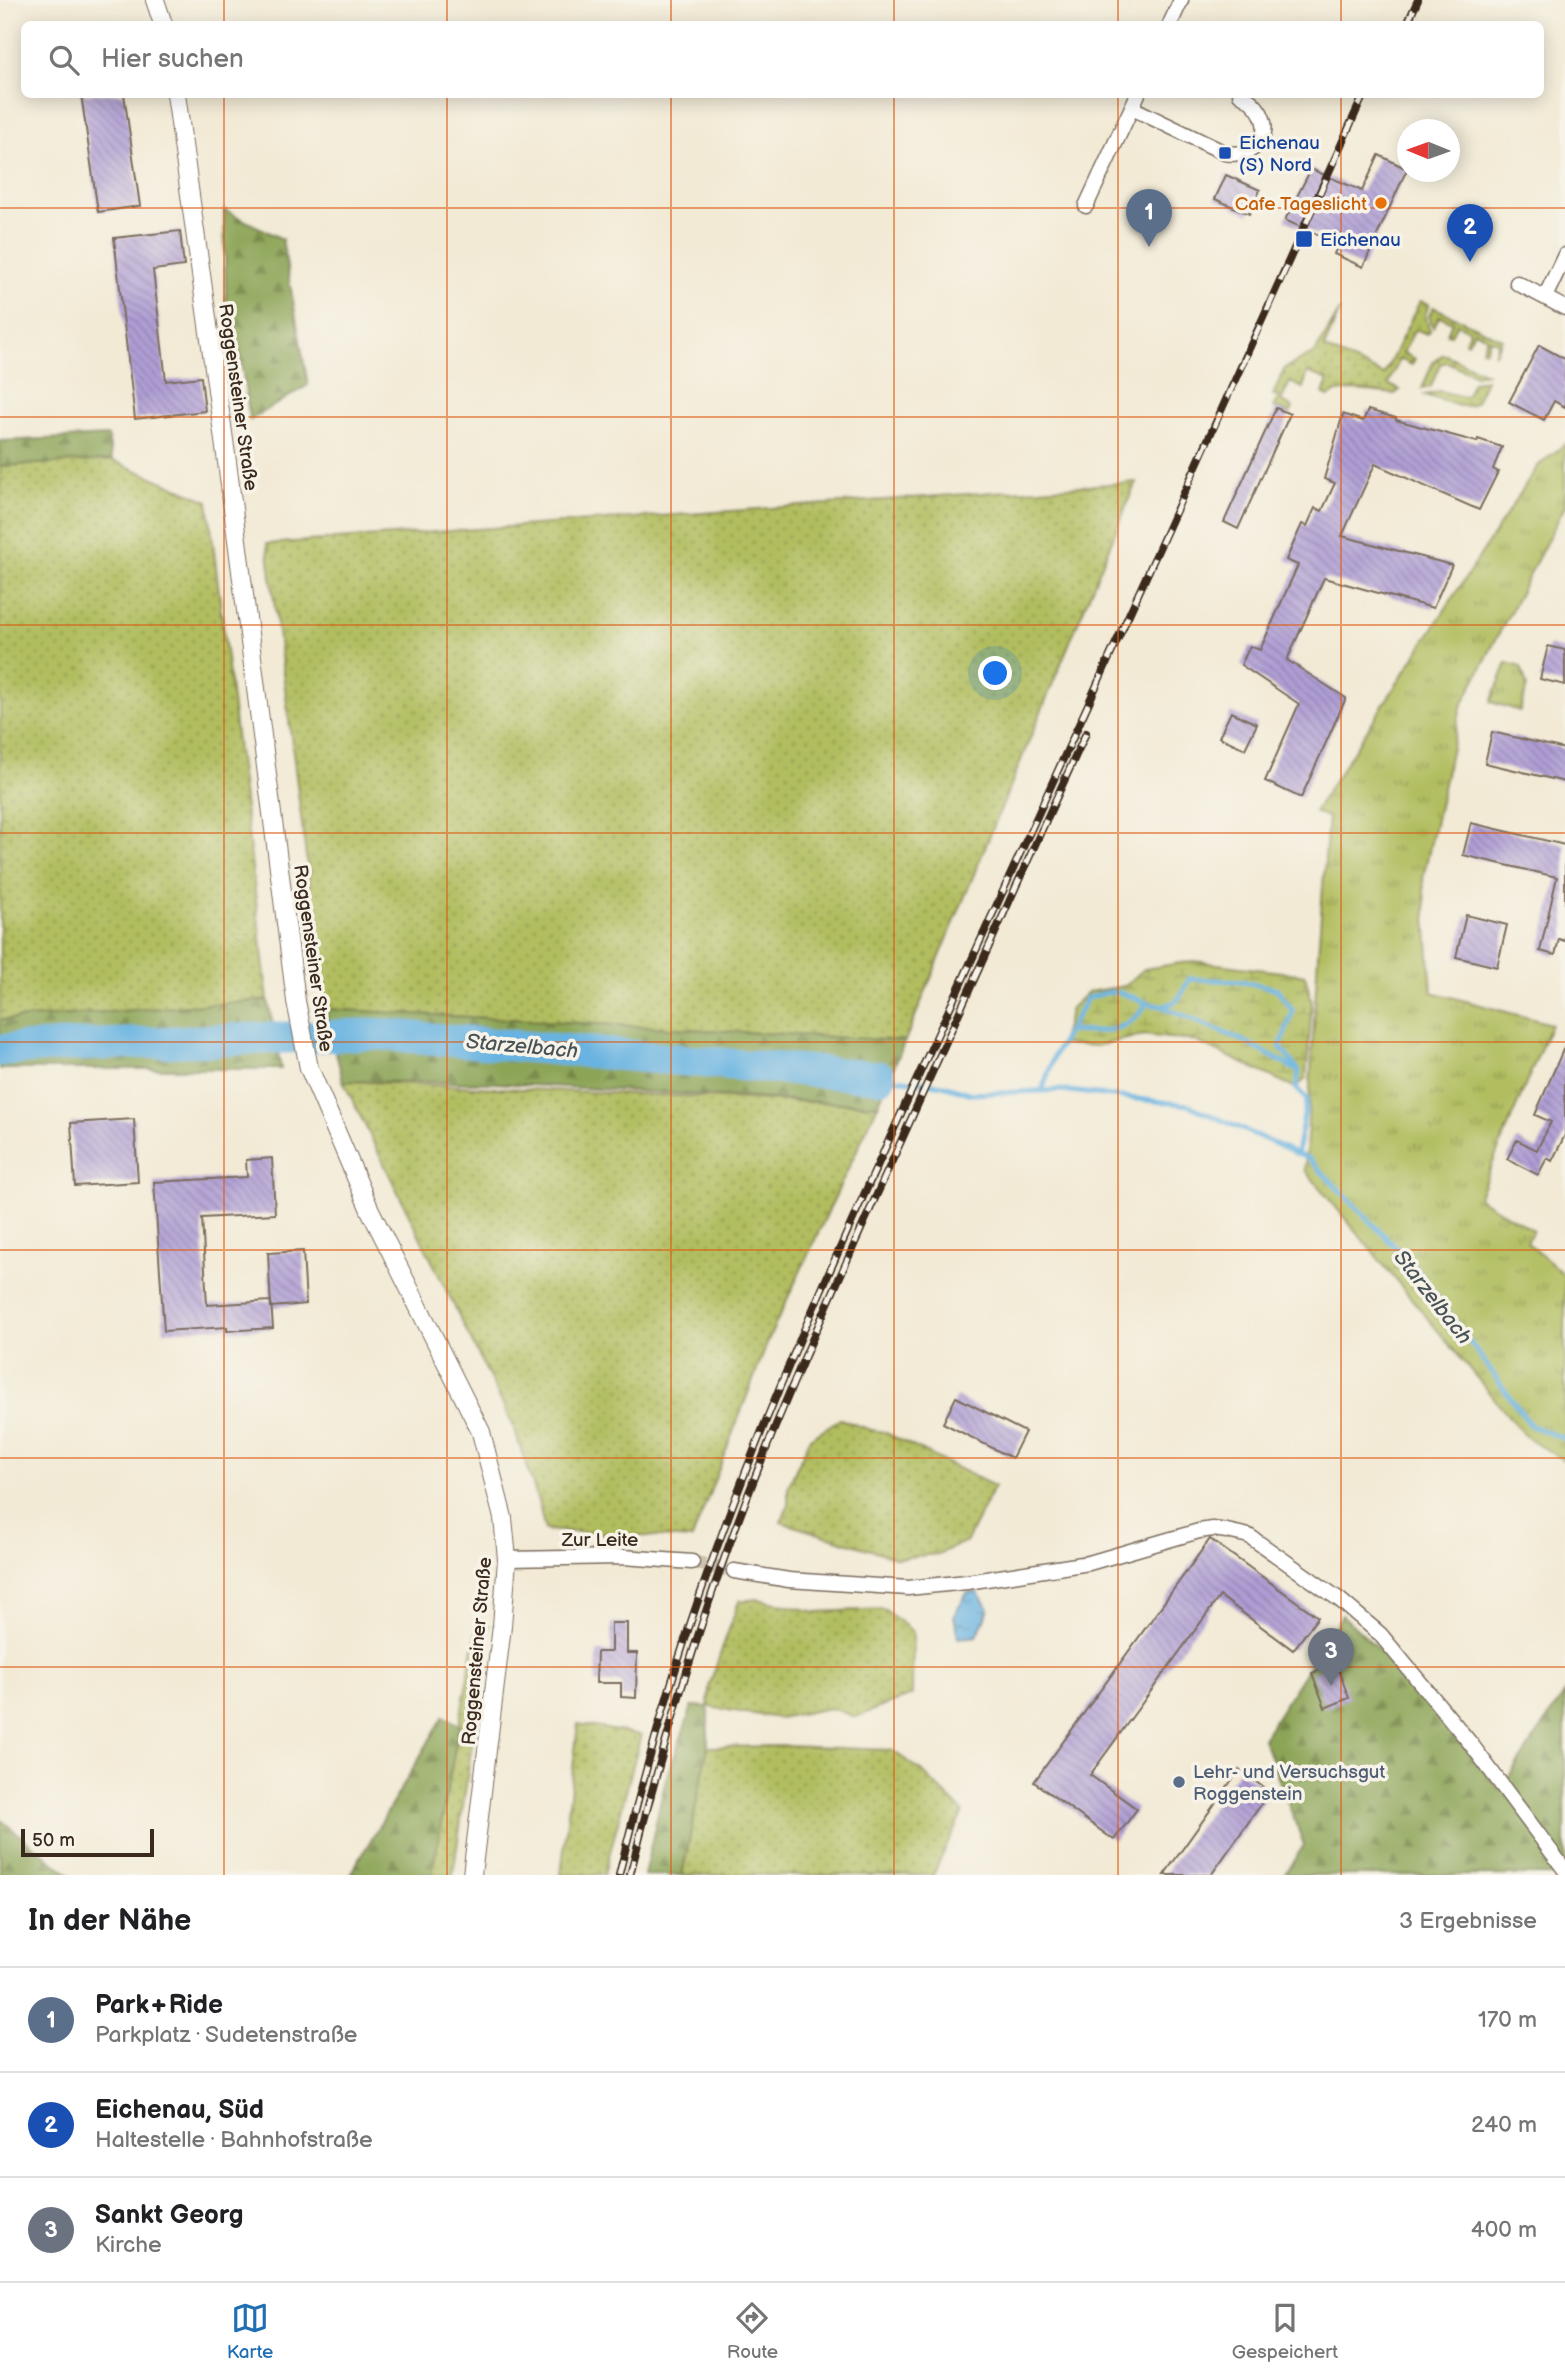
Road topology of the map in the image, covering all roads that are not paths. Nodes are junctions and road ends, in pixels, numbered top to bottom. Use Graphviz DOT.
graph roads {
  1 [pos="155,0"];
  2 [pos="1181,0"];
  3 [pos="162,21"];
  4 [pos="1171,21"];
  5 [pos="177,98"];
  6 [pos="1246,98"];
  7 [pos="1135,101"];
  8 [pos="1086,206"];
  9 [pos="1565,254"];
  10 [pos="1517,283"];
  11 [pos="1545,297"];
  12 [pos="1565,308"];
  13 [pos="506,1559"];
  14 [pos="692,1562"];
  15 [pos="734,1571"];
  16 [pos="1565,1870"];
  17 [pos="472,1875"];
  1 -- 3 [label="street"];
  2 -- 4 [label="street"];
  5 -- 13 [label="street, Roggensteiner Straße"];
  6 -- 7 [label="street"];
  7 -- 8 [label="street"];
  9 -- 11 [label="street"];
  10 -- 11 [label="street"];
  11 -- 12 [label="street"];
  13 -- 14 [label="street, Zur Leite"];
  13 -- 17 [label="street, Roggensteiner Straße"];
  15 -- 16 [label="street"];
}
